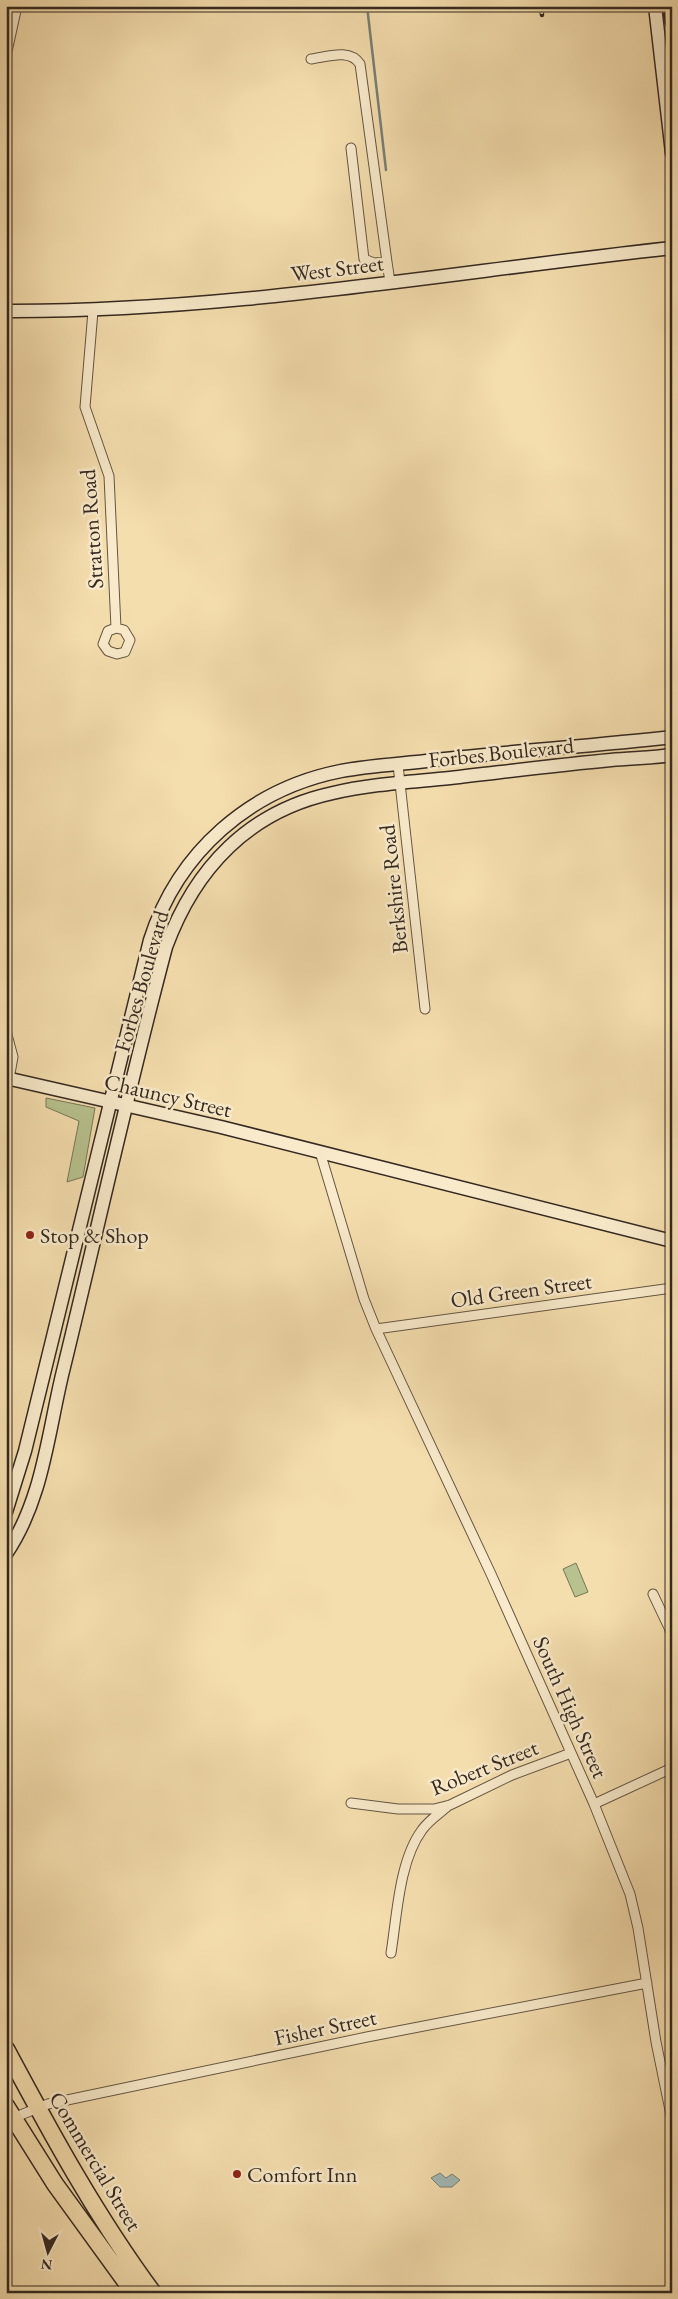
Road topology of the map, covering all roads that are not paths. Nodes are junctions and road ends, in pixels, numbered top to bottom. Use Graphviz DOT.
graph roads {
  1 [pos="16,6"];
  2 [pos="654,6"];
  3 [pos="670,6"];
  4 [pos="672,22"];
  5 [pos="6,56"];
  6 [pos="311,59"];
  7 [pos="351,148"];
  8 [pos="672,153"];
  9 [pos="672,248"];
  10 [pos="387,262"];
  11 [pos="390,282"];
  12 [pos="6,311"];
  13 [pos="93,311"];
  14 [pos="116,628"];
  15 [pos="672,737"];
  16 [pos="672,755"];
  17 [pos="398,765"];
  18 [pos="400,784"];
  19 [pos="425,1009"];
  20 [pos="6,1031"];
  21 [pos="8,1078"];
  22 [pos="110,1101"];
  23 [pos="127,1105"];
  24 [pos="320,1152"];
  25 [pos="672,1241"];
  26 [pos="672,1288"];
  27 [pos="376,1329"];
  28 [pos="6,1512"];
  29 [pos="6,1554"];
  30 [pos="653,1594"];
  31 [pos="672,1634"];
  32 [pos="571,1753"];
  33 [pos="672,1768"];
  34 [pos="351,1803"];
  35 [pos="594,1804"];
  36 [pos="450,1805"];
  37 [pos="391,1953"];
  38 [pos="647,1983"];
  39 [pos="6,2049"];
  40 [pos="37,2107"];
  41 [pos="9,2112"];
  42 [pos="672,2120"];
  43 [pos="114,2236"];
  44 [pos="134,2293"];
  45 [pos="153,2293"];
  46 [pos="163,2293"];
  1 -- 5 [label="street"];
  2 -- 8 [label="street"];
  3 -- 4 [label="street"];
  6 -- 10 [label="street"];
  7 -- 10 [label="street"];
  9 -- 11 [label="street, West Street"];
  10 -- 11 [label="street"];
  11 -- 13 [label="street, West Street"];
  12 -- 13 [label="street, West Street"];
  13 -- 14 [label="street, Stratton Road"];
  15 -- 17 [label="street, Forbes Boulevard"];
  16 -- 18 [label="street, Forbes Boulevard"];
  17 -- 18 [label="street, Berkshire Road"];
  17 -- 22 [label="street, Forbes Boulevard"];
  18 -- 19 [label="street, Berkshire Road"];
  18 -- 23 [label="street, Forbes Boulevard"];
  20 -- 21 [label="street"];
  21 -- 22 [label="street, Chauncy Street"];
  22 -- 23 [label="street, Chauncy Street"];
  22 -- 28 [label="street, Forbes Boulevard"];
  23 -- 24 [label="street, Chauncy Street"];
  23 -- 29 [label="street, Forbes Boulevard"];
  24 -- 25 [label="street, Chauncy Street"];
  24 -- 27 [label="street"];
  26 -- 27 [label="street, Old Green Street"];
  27 -- 32 [label="street, South High Street"];
  30 -- 31 [label="street"];
  32 -- 35 [label="street, South High Street"];
  32 -- 36 [label="street, Robert Street"];
  33 -- 35 [label="street"];
  34 -- 36 [label="street, Robert Street"];
  35 -- 38 [label="street, South High Street"];
  36 -- 37 [label="street"];
  38 -- 40 [label="street, Fisher Street"];
  38 -- 42 [label="street, South High Street"];
  39 -- 40 [label="highway, Commercial Street"];
  40 -- 41 [label="street, Fisher Street"];
  40 -- 43 [label="highway, Commercial Street"];
  41 -- 44 [label="highway, Commercial Street"];
  43 -- 45 [label="highway, Commercial Street"];
  43 -- 46 [label="highway"];
}
